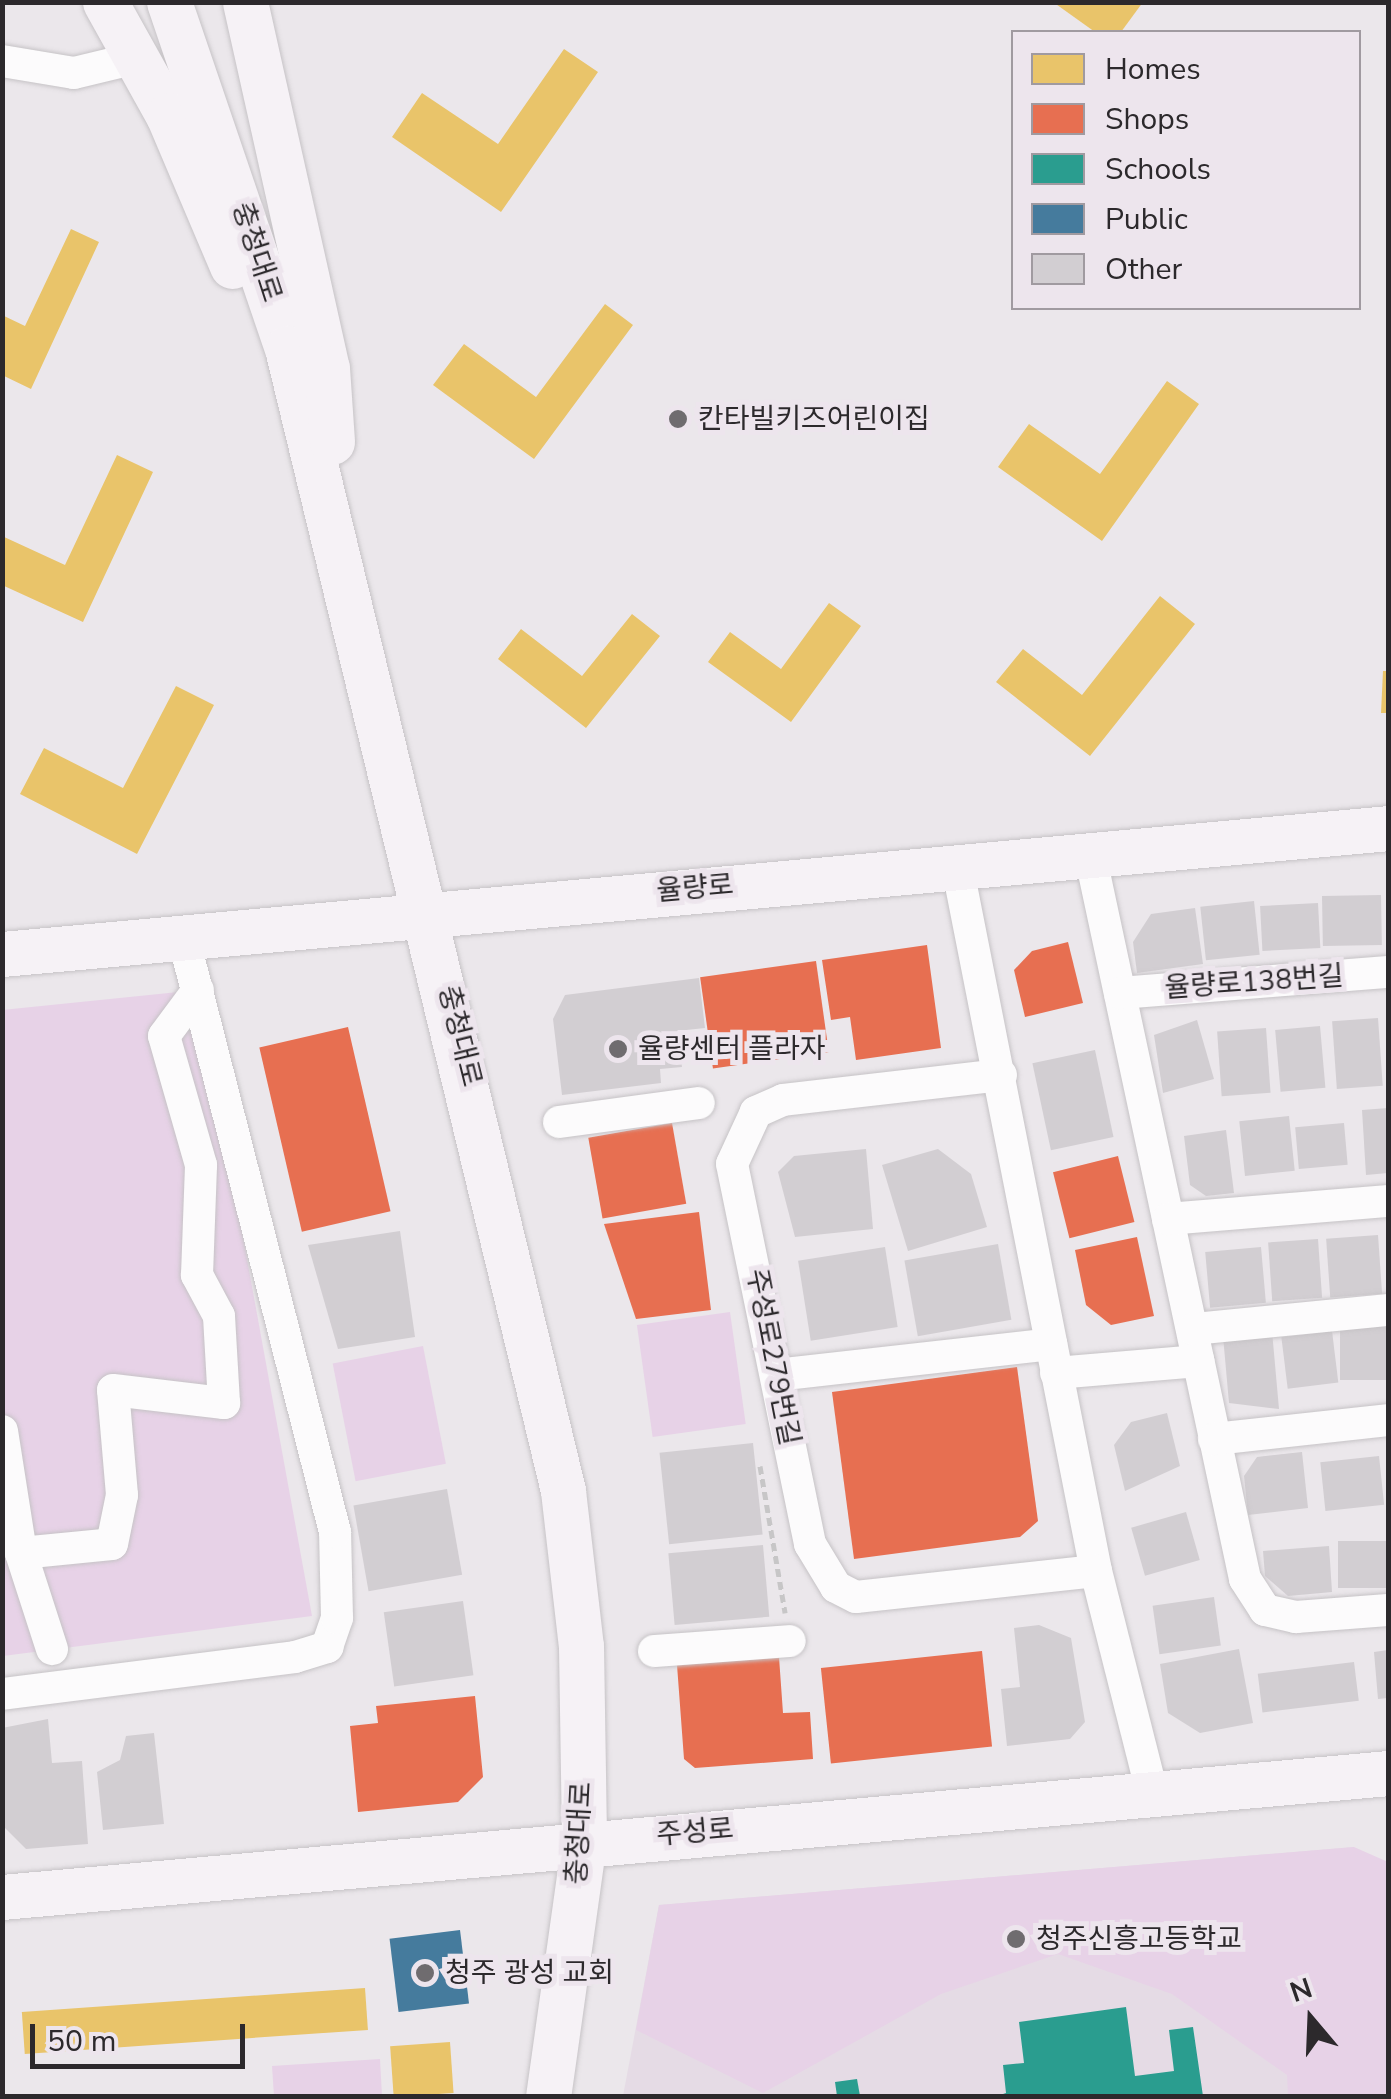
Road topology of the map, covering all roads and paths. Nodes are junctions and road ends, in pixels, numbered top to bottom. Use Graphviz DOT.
graph roads {
  1 [pos="105,2"];
  2 [pos="168,2"];
  3 [pos="245,2"];
  4 [pos="136,58"];
  5 [pos="2,62"];
  6 [pos="341,568"];
  7 [pos="1388,828"];
  8 [pos="1090,854"];
  9 [pos="957,865"];
  10 [pos="429,912"];
  11 [pos="183,936"];
  12 [pos="2,954"];
  13 [pos="1388,972"];
  14 [pos="198,990"];
  15 [pos="1120,993"];
  16 [pos="1001,1075"];
  17 [pos="699,1103"];
  18 [pos="559,1122"];
  19 [pos="1388,1201"];
  20 [pos="1168,1219"];
  21 [pos="1388,1310"];
  22 [pos="1196,1345"];
  23 [pos="1054,1359"];
  24 [pos="776,1376"];
  25 [pos="1388,1420"];
  26 [pos="2,1430"];
  27 [pos="1214,1439"];
  28 [pos="20,1553"];
  29 [pos="1096,1571"];
  30 [pos="1388,1610"];
  31 [pos="790,1641"];
  32 [pos="52,1649"];
  33 [pos="654,1652"];
  34 [pos="2,1694"];
  35 [pos="1388,1773"];
  36 [pos="1152,1794"];
  37 [pos="584,1841"];
  38 [pos="2,1897"];
  39 [pos="548,2096"];
  1 -- 4 [label="street"];
  2 -- 6 [label="street, 충청대로"];
  3 -- 6 [label="street"];
  4 -- 5 [label="street"];
  4 -- 6 [label="street"];
  6 -- 10 [label="street, 충청대로"];
  7 -- 8 [label="street, 율량로"];
  8 -- 9 [label="street, 율량로"];
  8 -- 15 [label="street"];
  9 -- 10 [label="street, 율량로"];
  9 -- 16 [label="street"];
  10 -- 11 [label="street, 율량로"];
  10 -- 37 [label="street, 충청대로"];
  11 -- 12 [label="street, 율량로"];
  11 -- 14 [label="street"];
  13 -- 15 [label="street, 율량로138번길"];
  14 -- 28 [label="street"];
  14 -- 34 [label="street"];
  15 -- 20 [label="street"];
  16 -- 23 [label="street"];
  16 -- 24 [label="street, 주성로279번길"];
  17 -- 18 [label="street"];
  19 -- 20 [label="street"];
  20 -- 22 [label="street"];
  21 -- 22 [label="street"];
  22 -- 23 [label="street"];
  22 -- 27 [label="street"];
  23 -- 24 [label="street"];
  23 -- 29 [label="street"];
  24 -- 29 [label="street, 주성로279번길"];
  25 -- 27 [label="street"];
  26 -- 28 [label="street"];
  27 -- 30 [label="street"];
  28 -- 32 [label="street"];
  29 -- 36 [label="street"];
  31 -- 33 [label="street"];
  35 -- 36 [label="street, 주성로"];
  36 -- 37 [label="street, 주성로"];
  37 -- 38 [label="street, 주성로"];
  37 -- 39 [label="street, 충청대로"];
}
